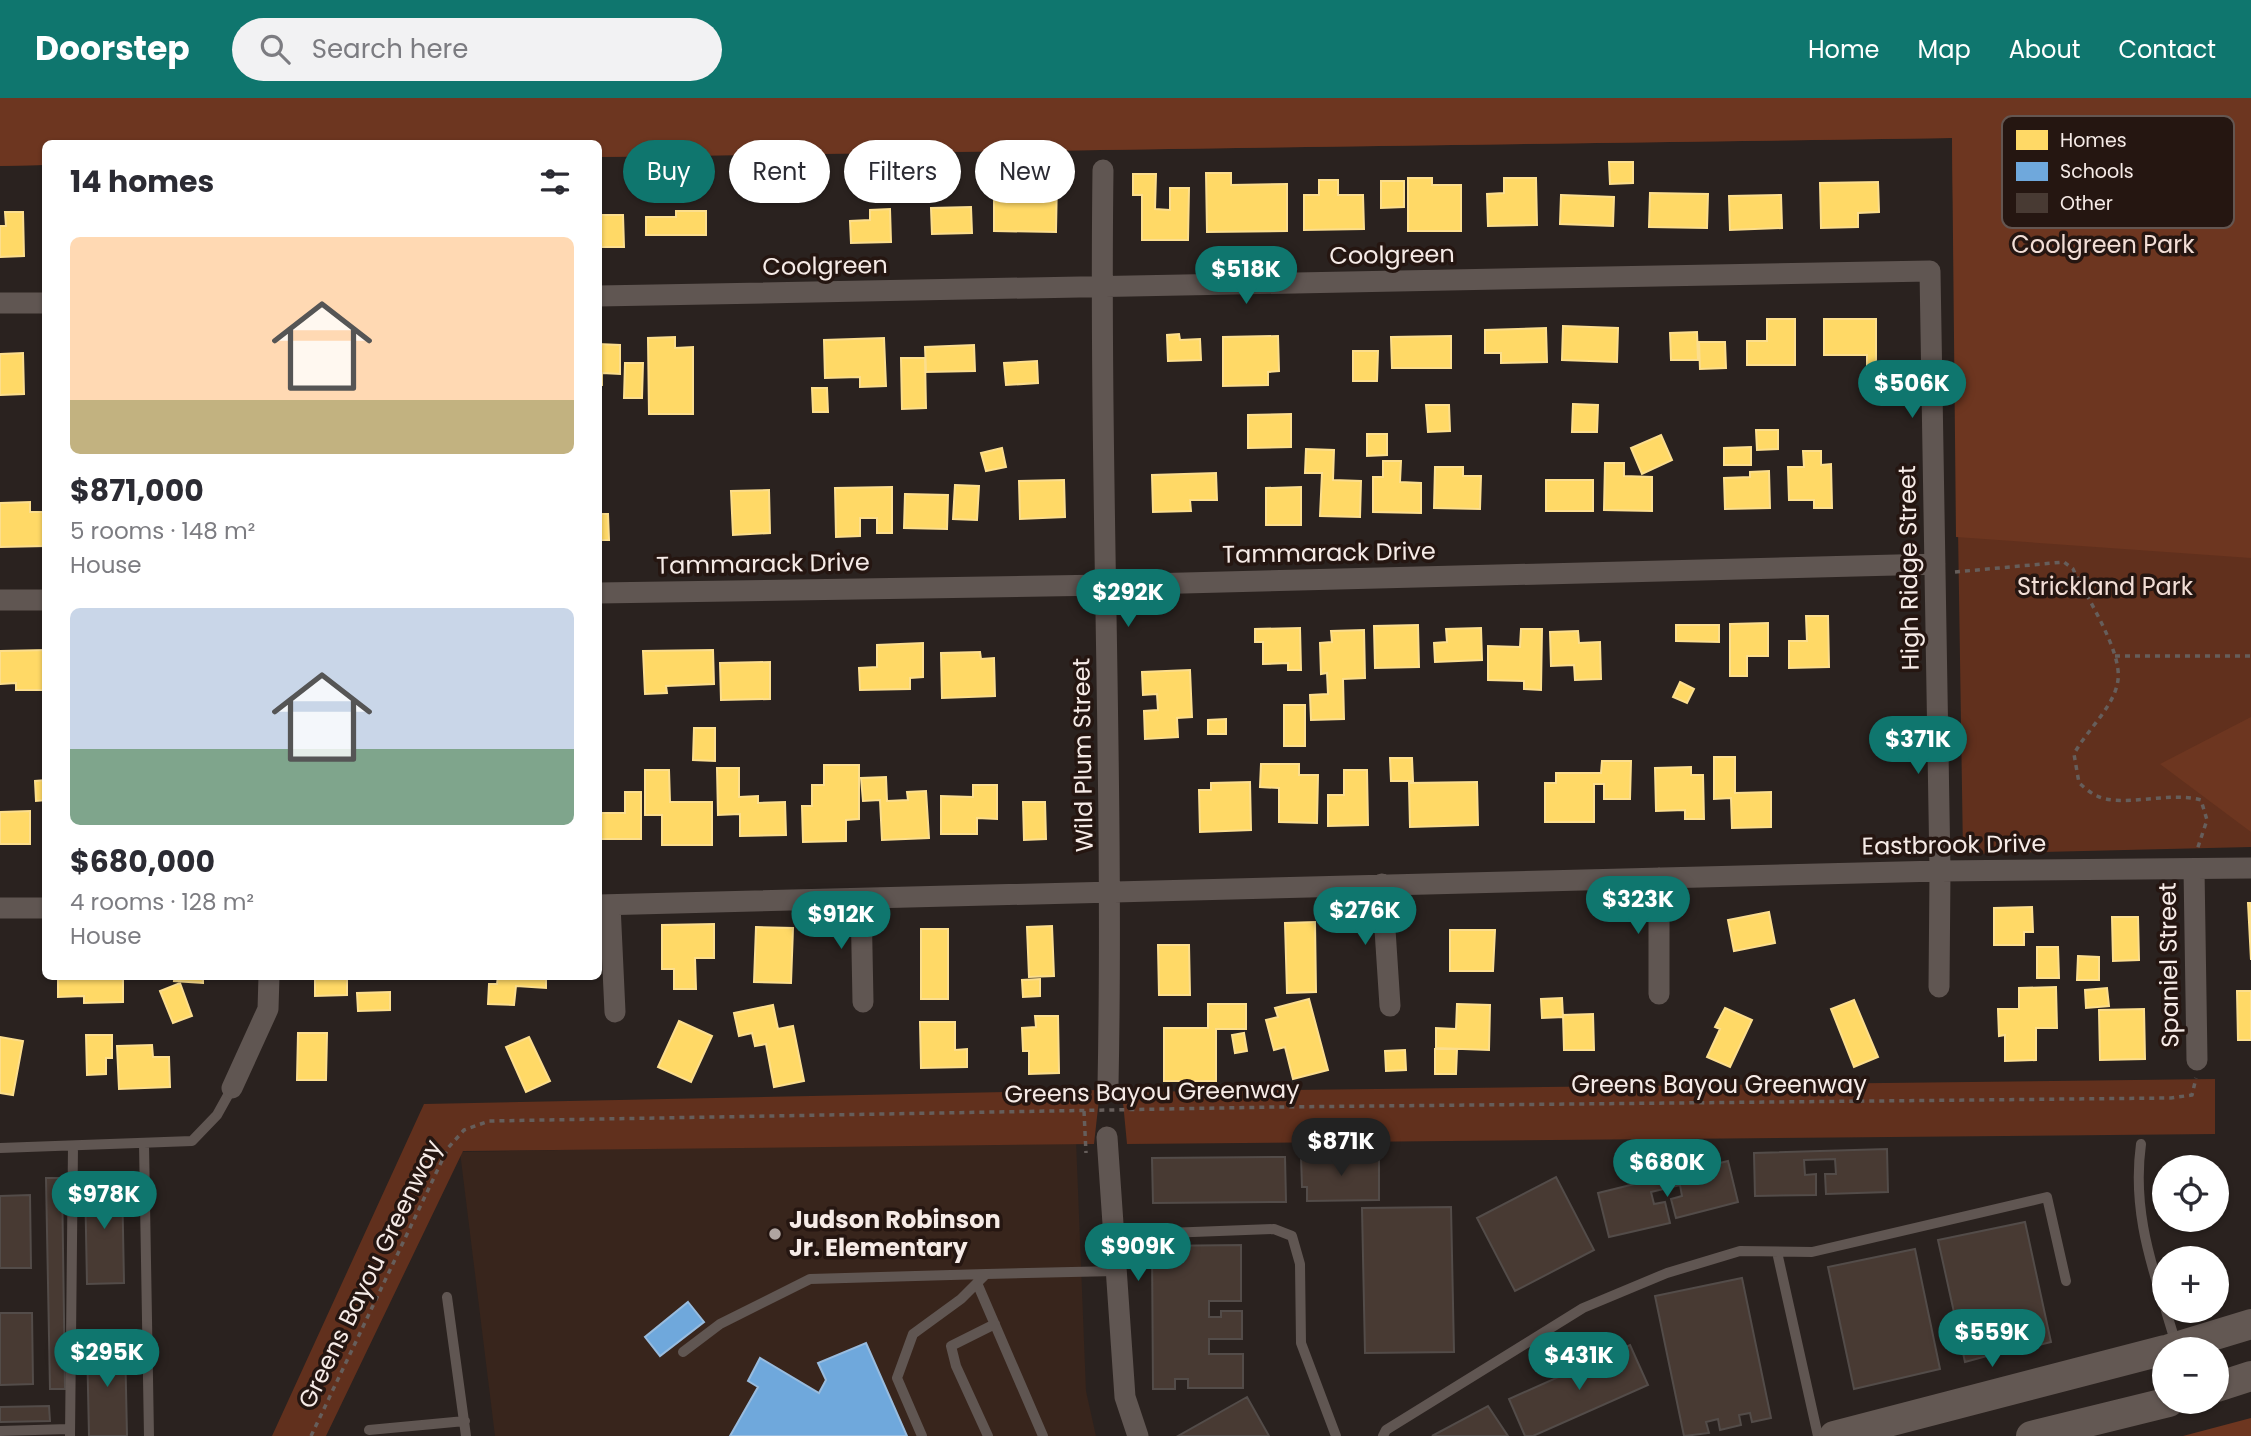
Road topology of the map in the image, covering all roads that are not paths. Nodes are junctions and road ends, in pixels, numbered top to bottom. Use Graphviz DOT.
graph roads {
  1 [pos="1103,170"];
  2 [pos="1892,272"];
  3 [pos="1101,287"];
  4 [pos="602,296"];
  5 [pos="0,303"];
  6 [pos="42,303"];
  7 [pos="1936,568"];
  8 [pos="1106,585"];
  9 [pos="602,593"];
  10 [pos="0,600"];
  11 [pos="42,600"];
  12 [pos="2251,868"];
  13 [pos="2193,869"];
  14 [pos="1940,871"];
  15 [pos="1659,878"];
  16 [pos="1382,884"];
  17 [pos="1112,890"];
  18 [pos="862,899"];
  19 [pos="604,905"];
  20 [pos="0,908"];
  21 [pos="42,908"];
  22 [pos="269,980"];
  23 [pos="1939,987"];
  24 [pos="1659,994"];
  25 [pos="863,1002"];
  26 [pos="1390,1006"];
  27 [pos="615,1012"];
  28 [pos="2197,1060"];
  29 [pos="1108,1086"];
  30 [pos="232,1088"];
  31 [pos="1107,1136"];
  32 [pos="145,1144"];
  33 [pos="2140,1144"];
  34 [pos="73,1146"];
  35 [pos="0,1147"];
  36 [pos="1114,1235"];
  37 [pos="1777,1252"];
  38 [pos="2152,1263"];
  39 [pos="1116,1271"];
  40 [pos="981,1279"];
  41 [pos="2066,1281"];
  42 [pos="447,1297"];
  43 [pos="995,1324"];
  44 [pos="2251,1324"];
  45 [pos="2209,1337"];
  46 [pos="683,1352"];
  47 [pos="2152,1354"];
  48 [pos="2251,1376"];
  49 [pos="2229,1383"];
  50 [pos="2152,1406"];
  51 [pos="466,1421"];
  52 [pos="0,1430"];
  53 [pos="369,1430"];
  54 [pos="69,1433"];
  55 [pos="149,1436"];
  56 [pos="466,1436"];
  57 [pos="922,1436"];
  58 [pos="988,1436"];
  59 [pos="1043,1436"];
  60 [pos="1138,1436"];
  61 [pos="1336,1436"];
  62 [pos="1383,1436"];
  63 [pos="1818,1436"];
  64 [pos="1834,1436"];
  65 [pos="2031,1436"];
  1 -- 3 [label="street, Wild Plum Street"];
  2 -- 3 [label="street, Coolgreen"];
  2 -- 7 [label="street, High Ridge Street"];
  3 -- 4 [label="street, Coolgreen"];
  3 -- 8 [label="street, Wild Plum Street"];
  5 -- 6 [label="street"];
  7 -- 8 [label="street, Tammarack Drive"];
  7 -- 14 [label="street, High Ridge Street"];
  8 -- 9 [label="street, Tammarack Drive"];
  8 -- 17 [label="street, Wild Plum Street"];
  10 -- 11 [label="street"];
  12 -- 13 [label="street, Eastbrook Drive"];
  13 -- 14 [label="street, Eastbrook Drive"];
  13 -- 28 [label="street, Spaniel Street"];
  14 -- 15 [label="street, Eastbrook Drive"];
  14 -- 23 [label="street, High Ridge Street"];
  15 -- 16 [label="street, Eastbrook Drive"];
  15 -- 24 [label="street"];
  16 -- 17 [label="street, Eastbrook Drive"];
  16 -- 26 [label="street"];
  17 -- 18 [label="street, Eastbrook Drive"];
  17 -- 29 [label="street, Wild Plum Street"];
  18 -- 19 [label="street, Eastbrook Drive"];
  18 -- 25 [label="street"];
  19 -- 27 [label="street, Eastbrook Drive"];
  20 -- 21 [label="street"];
  22 -- 30 [label="street"];
  30 -- 32 [label="lane"];
  31 -- 36 [label="street"];
  32 -- 34 [label="lane"];
  32 -- 55 [label="lane"];
  33 -- 38 [label="lane"];
  34 -- 35 [label="lane"];
  34 -- 54 [label="lane"];
  36 -- 39 [label="street"];
  36 -- 61 [label="lane"];
  37 -- 41 [label="lane"];
  37 -- 62 [label="lane"];
  37 -- 63 [label="lane"];
  39 -- 40 [label="lane"];
  39 -- 60 [label="street"];
  40 -- 43 [label="lane"];
  40 -- 46 [label="lane"];
  40 -- 57 [label="lane"];
  42 -- 51 [label="lane"];
  43 -- 58 [label="lane"];
  43 -- 59 [label="lane"];
  44 -- 45 [label="main road"];
  47 -- 64 [label="main road"];
  48 -- 49 [label="main road"];
  50 -- 65 [label="main road"];
  51 -- 53 [label="lane"];
  51 -- 56 [label="lane"];
  52 -- 54 [label="lane"];
}
